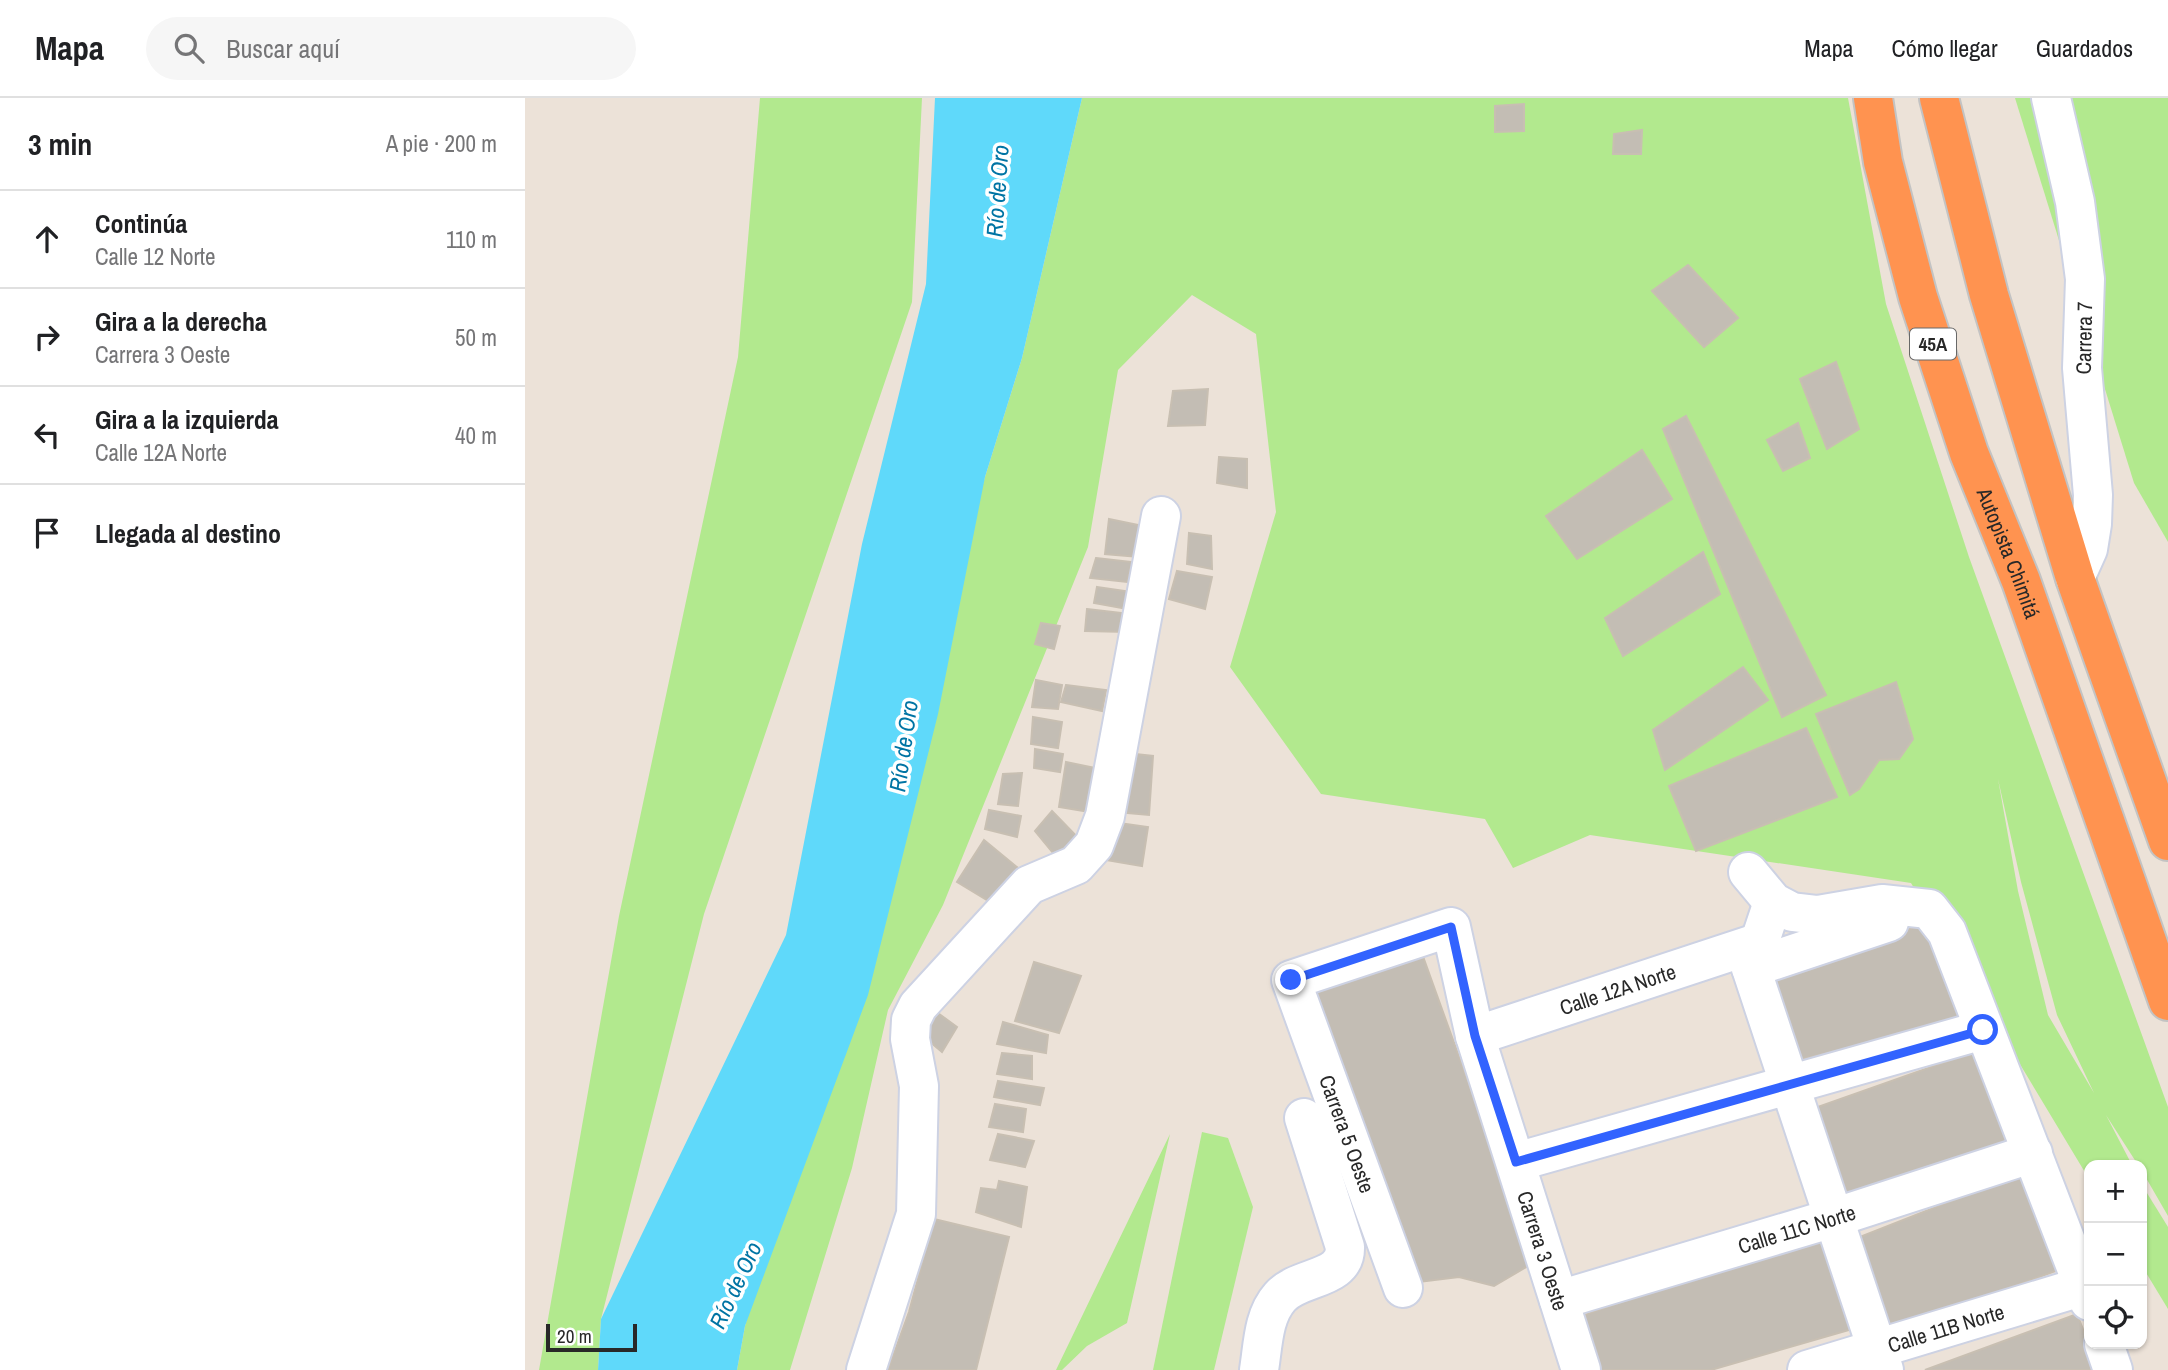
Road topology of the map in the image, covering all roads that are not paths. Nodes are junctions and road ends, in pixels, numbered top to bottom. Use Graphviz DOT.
graph roads {
  1 [pos="1873,98"];
  2 [pos="1939,98"];
  3 [pos="2051,98"];
  4 [pos="1161,516"];
  5 [pos="2075,578"];
  6 [pos="2168,841"];
  7 [pos="1748,872"];
  8 [pos="1773,902"];
  9 [pos="1929,909"];
  10 [pos="1451,927"];
  11 [pos="1756,955"];
  12 [pos="2168,1001"];
  13 [pos="1983,1030"];
  14 [pos="1475,1036"];
  15 [pos="1789,1083"];
  16 [pos="1304,1118"];
  17 [pos="2033,1153"];
  18 [pos="1516,1162"];
  19 [pos="1833,1218"];
  20 [pos="2084,1286"];
  21 [pos="1403,1288"];
  22 [pos="2084,1295"];
  23 [pos="1559,1300"];
  24 [pos="2106,1349"];
  25 [pos="1881,1359"];
  26 [pos="866,1370"];
  27 [pos="1259,1370"];
  28 [pos="1581,1370"];
  29 [pos="1807,1370"];
  30 [pos="2113,1370"];
  1 -- 12 [label="highway, Autopista Chimitá / 45A"];
  2 -- 5 [label="highway"];
  3 -- 5 [label="street, Carrera 7"];
  4 -- 26 [label="street"];
  5 -- 6 [label="highway"];
  7 -- 8 [label="street"];
  8 -- 9 [label="street"];
  8 -- 11 [label="street"];
  9 -- 11 [label="street, Calle 12A Norte"];
  9 -- 13 [label="street"];
  10 -- 14 [label="street, Carrera 3 Oeste"];
  10 -- 21 [label="street, Carrera 5 Oeste"];
  11 -- 14 [label="street, Calle 12A Norte"];
  11 -- 15 [label="street"];
  13 -- 15 [label="street"];
  13 -- 17 [label="street"];
  14 -- 18 [label="street, Carrera 3 Oeste"];
  15 -- 18 [label="street"];
  15 -- 19 [label="street"];
  16 -- 27 [label="street"];
  17 -- 19 [label="street, Calle 11C Norte"];
  17 -- 20 [label="street"];
  18 -- 23 [label="street, Carrera 3 Oeste"];
  19 -- 23 [label="street, Calle 11C Norte"];
  19 -- 25 [label="street"];
  22 -- 25 [label="street, Calle 11B Norte"];
  23 -- 28 [label="street, Carrera 3 Oeste"];
  24 -- 30 [label="street"];
  25 -- 29 [label="street, Calle 11B Norte"];
}
